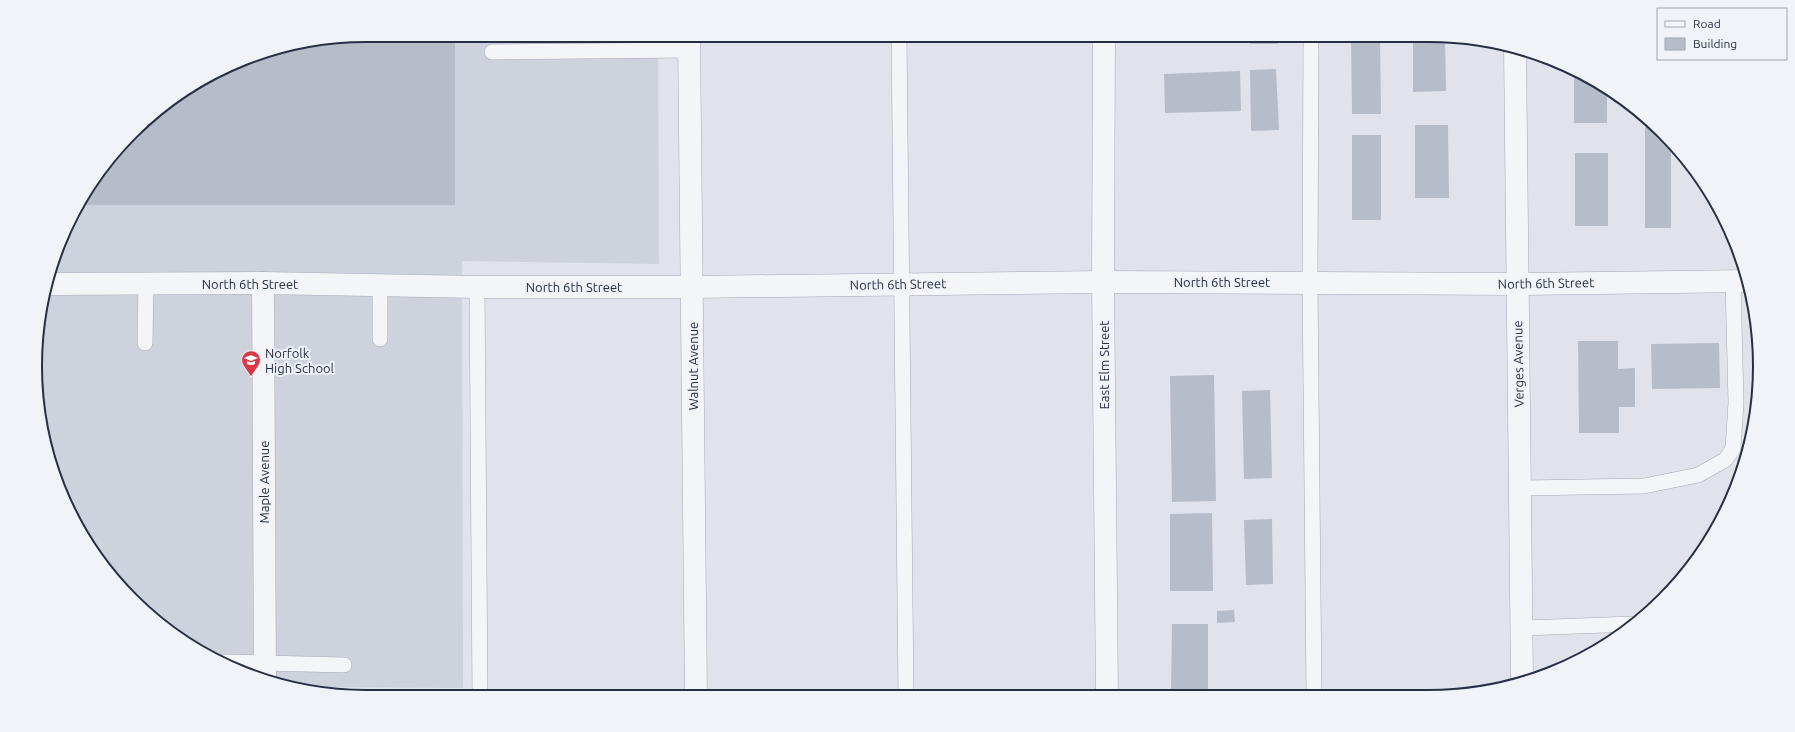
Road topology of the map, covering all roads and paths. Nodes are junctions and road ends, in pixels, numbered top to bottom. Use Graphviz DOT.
graph roads {
  1 [pos="899,42"];
  2 [pos="1104,42"];
  3 [pos="1311,42"];
  4 [pos="689,43"];
  5 [pos="492,52"];
  6 [pos="1516,54"];
  7 [pos="1741,281"];
  8 [pos="1103,282"];
  9 [pos="263,283"];
  10 [pos="1310,283"];
  11 [pos="53,284"];
  12 [pos="146,284"];
  13 [pos="902,284"];
  14 [pos="1517,284"];
  15 [pos="380,285"];
  16 [pos="477,287"];
  17 [pos="692,287"];
  18 [pos="380,339"];
  19 [pos="145,343"];
  20 [pos="1519,488"];
  21 [pos="1624,624"];
  22 [pos="1521,628"];
  23 [pos="344,665"];
  24 [pos="246,667"];
  25 [pos="265,671"];
  26 [pos="1522,676"];
  27 [pos="480,690"];
  28 [pos="696,690"];
  29 [pos="906,690"];
  30 [pos="1107,690"];
  31 [pos="1314,690"];
  1 -- 13 [label="lane"];
  2 -- 8 [label="street, East Elm Street"];
  3 -- 10 [label="lane"];
  4 -- 5 [label="lane"];
  4 -- 17 [label="street, Walnut Avenue"];
  6 -- 14 [label="street, Verges Avenue"];
  7 -- 14 [label="street, North 6th Street"];
  7 -- 20 [label="lane"];
  8 -- 10 [label="street, North 6th Street"];
  8 -- 13 [label="street, North 6th Street"];
  8 -- 30 [label="street, East Elm Street"];
  9 -- 12 [label="street, North 6th Street"];
  9 -- 15 [label="street, North 6th Street"];
  9 -- 25 [label="street, Maple Avenue"];
  10 -- 14 [label="street, North 6th Street"];
  10 -- 31 [label="lane"];
  11 -- 12 [label="street, North 6th Street"];
  12 -- 19 [label="lane"];
  13 -- 17 [label="street, North 6th Street"];
  13 -- 29 [label="lane"];
  14 -- 20 [label="street, Verges Avenue"];
  15 -- 16 [label="street, North 6th Street"];
  15 -- 18 [label="lane"];
  16 -- 17 [label="street, North 6th Street"];
  16 -- 27 [label="lane"];
  17 -- 28 [label="street, Walnut Avenue"];
  20 -- 22 [label="street, Verges Avenue"];
  21 -- 22 [label="lane"];
  22 -- 26 [label="street, Verges Avenue"];
  23 -- 25 [label="lane"];
  24 -- 25 [label="lane"];
}
